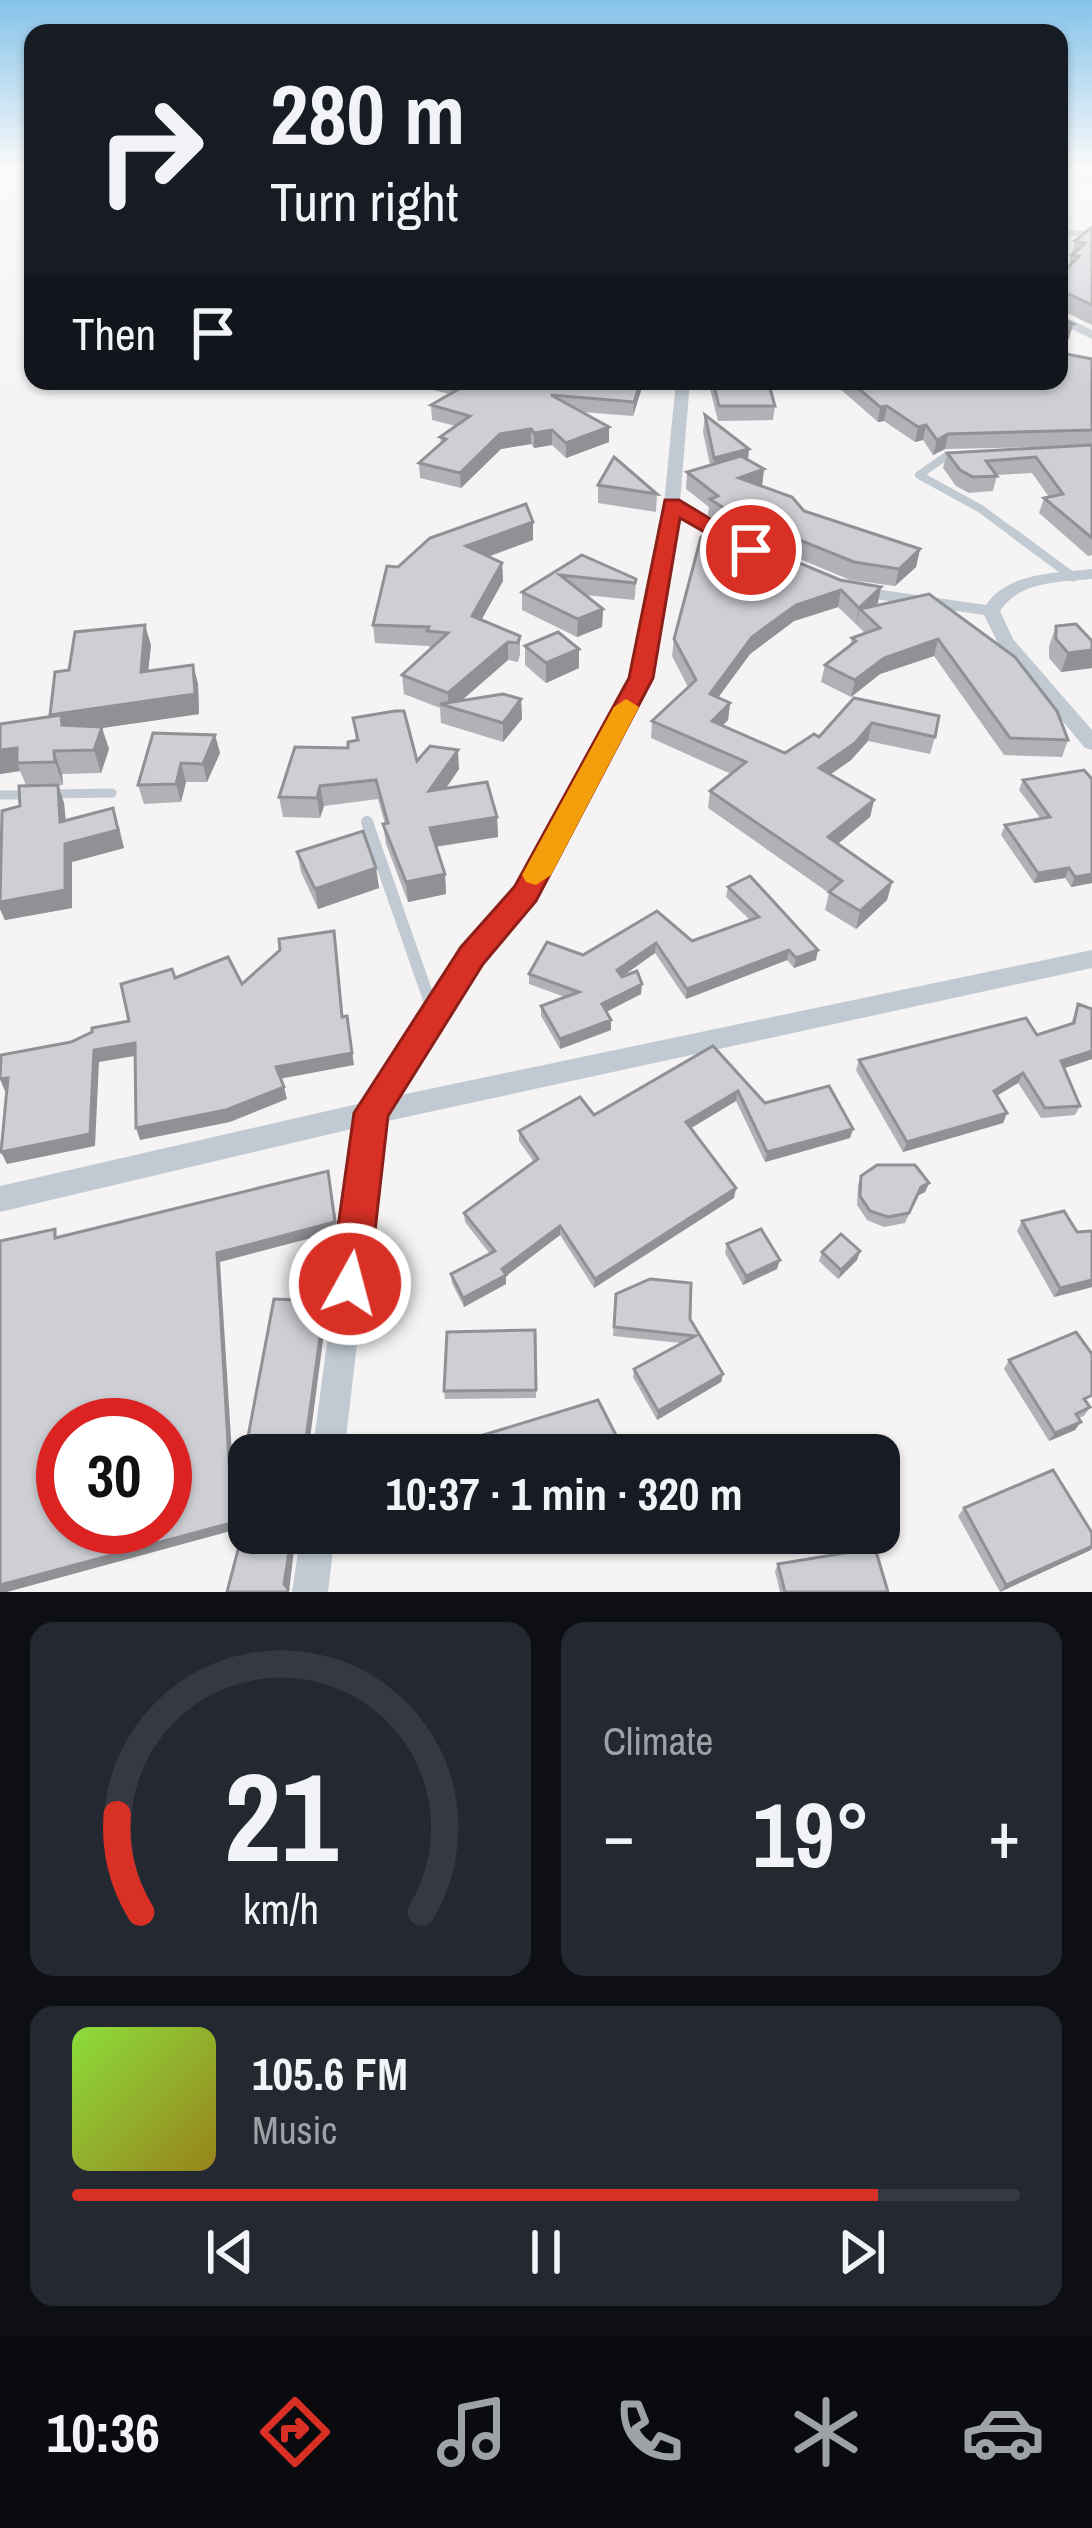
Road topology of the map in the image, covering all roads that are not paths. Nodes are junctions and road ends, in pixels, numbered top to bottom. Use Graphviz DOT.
graph roads {
  1 [pos="682,390"];
  2 [pos="968,457"];
  3 [pos="672,504"];
  4 [pos="757,553"];
  5 [pos="1082,576"];
  6 [pos="829,584"];
  7 [pos="992,611"];
  8 [pos="1092,743"];
  9 [pos="112,793"];
  10 [pos="0,795"];
  11 [pos="367,822"];
  12 [pos="1092,959"];
  13 [pos="434,1012"];
  14 [pos="371,1113"];
  15 [pos="0,1199"];
  16 [pos="331,1434"];
  17 [pos="315,1554"];
  18 [pos="310,1592"];
  1 -- 3 [label="street"];
  2 -- 5 [label="lane"];
  3 -- 4 [label="street"];
  3 -- 13 [label="street"];
  5 -- 7 [label="street"];
  6 -- 7 [label="street"];
  7 -- 8 [label="street"];
  9 -- 10 [label="lane"];
  11 -- 13 [label="lane"];
  12 -- 14 [label="street"];
  13 -- 14 [label="street"];
  14 -- 15 [label="street"];
  14 -- 16 [label="street"];
  17 -- 18 [label="street"];
}
